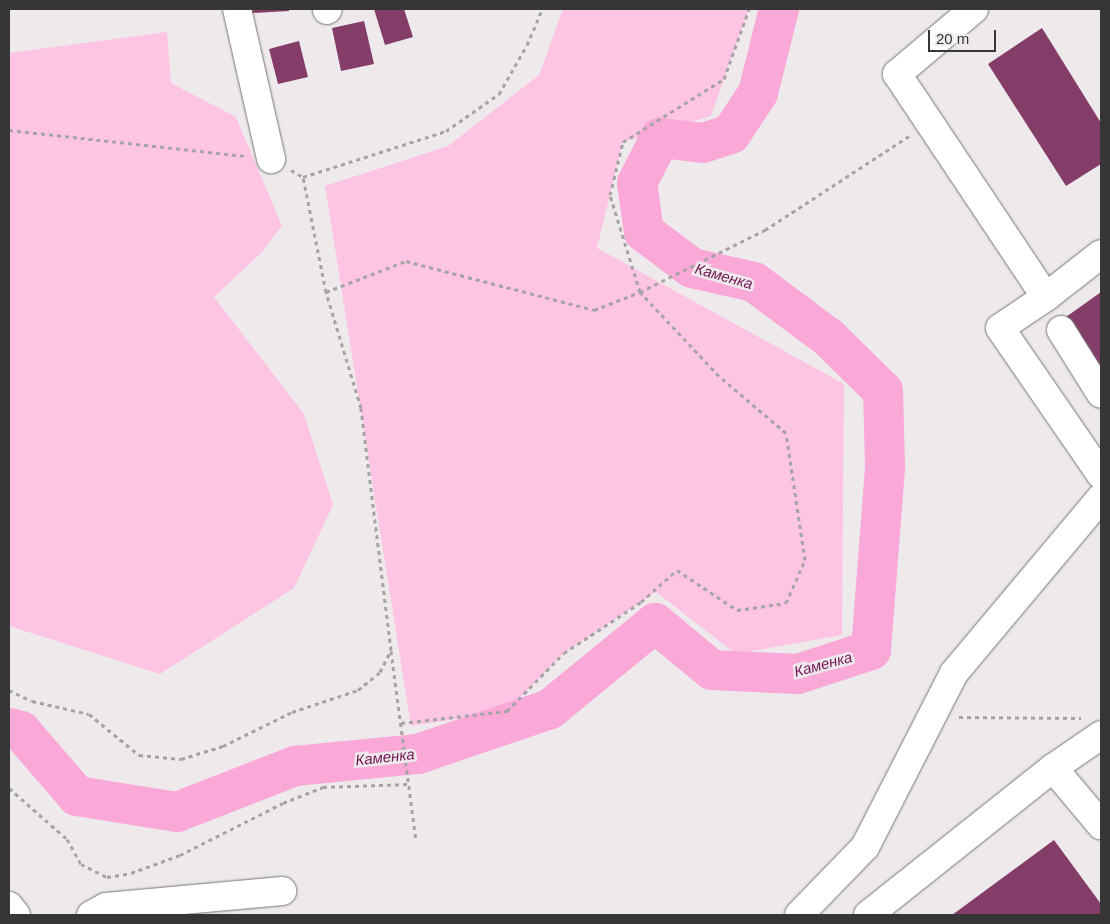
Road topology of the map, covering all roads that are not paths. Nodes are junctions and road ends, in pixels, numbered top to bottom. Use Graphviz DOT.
graph roads {
  1 [pos="237,9"];
  2 [pos="974,9"];
  3 [pos="271,159"];
  4 [pos="1101,254"];
  5 [pos="1046,297"];
  6 [pos="1061,330"];
  7 [pos="1101,394"];
  8 [pos="1096,456"];
  9 [pos="1101,498"];
  10 [pos="1096,726"];
  11 [pos="1053,768"];
  12 [pos="1101,825"];
  13 [pos="282,891"];
  14 [pos="9,906"];
  15 [pos="16,915"];
  16 [pos="91,915"];
  17 [pos="800,915"];
  18 [pos="868,915"];
  1 -- 3 [label="street"];
  2 -- 5 [label="street"];
  4 -- 5 [label="street"];
  5 -- 8 [label="street"];
  6 -- 7 [label="street"];
  9 -- 17 [label="street"];
  10 -- 11 [label="street"];
  11 -- 12 [label="street"];
  11 -- 18 [label="street"];
  13 -- 16 [label="street"];
  14 -- 15 [label="street"];
}
